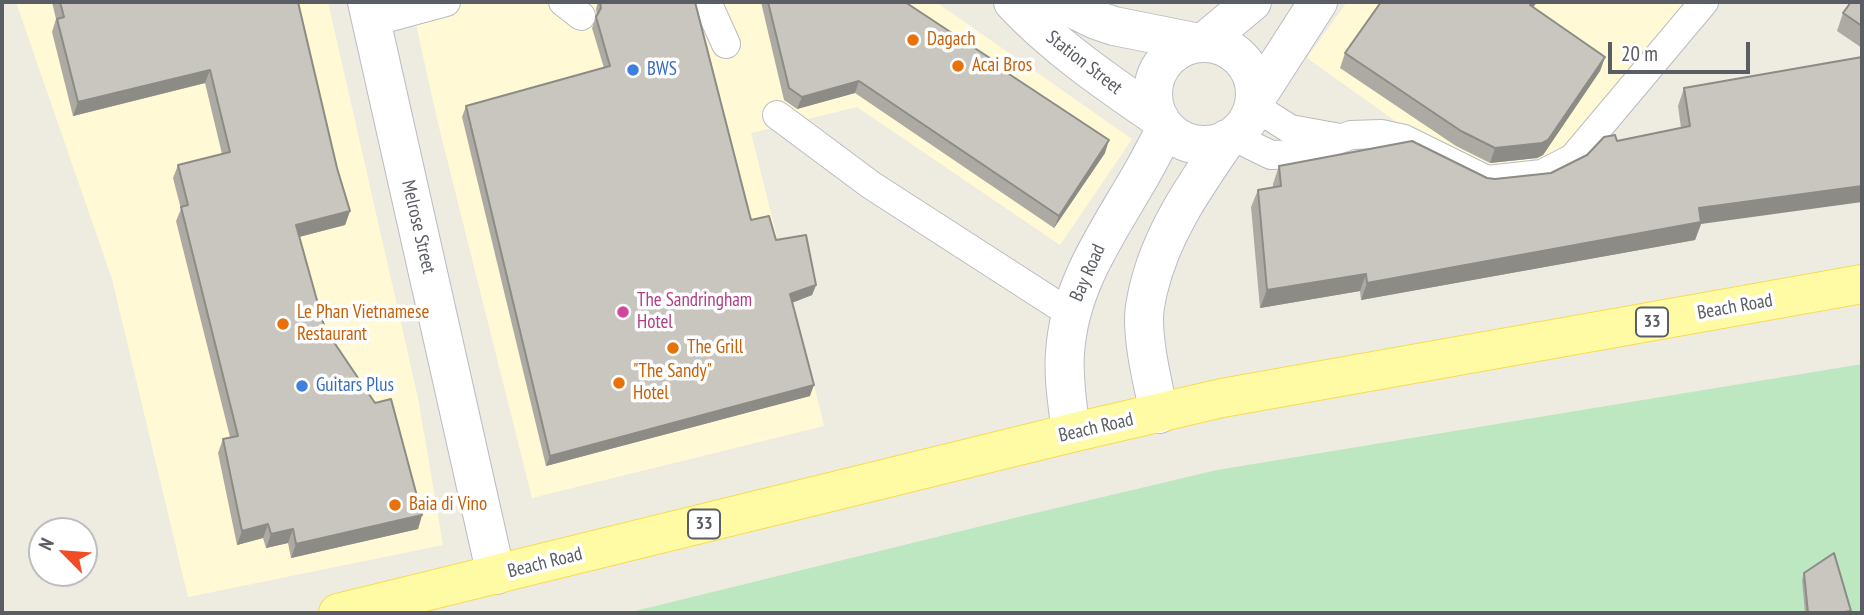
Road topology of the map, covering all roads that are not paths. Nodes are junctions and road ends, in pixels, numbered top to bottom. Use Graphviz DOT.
graph roads {
  1 [pos="446,2"];
  2 [pos="1013,2"];
  3 [pos="1059,2"];
  4 [pos="1252,2"];
  5 [pos="1318,2"];
  6 [pos="1703,2"];
  7 [pos="703,10"];
  8 [pos="369,12"];
  9 [pos="1201,43"];
  10 [pos="726,44"];
  11 [pos="777,115"];
  12 [pos="1242,120"];
  13 [pos="1163,123"];
  14 [pos="1862,284"];
  15 [pos="1071,314"];
  16 [pos="1158,414"];
  17 [pos="1071,433"];
  18 [pos="496,575"];
  19 [pos="338,613"];
  1 -- 8 [label="lane"];
  2 -- 13 [label="main road, Station Street"];
  3 -- 9 [label="main road, Station Street"];
  4 -- 9 [label="main road"];
  5 -- 12 [label="main road"];
  6 -- 12 [label="lane"];
  7 -- 10 [label="lane"];
  8 -- 18 [label="main road, Melrose Street"];
  9 -- 12 [label="main road"];
  9 -- 13 [label="main road"];
  11 -- 15 [label="lane"];
  12 -- 13 [label="main road"];
  12 -- 16 [label="main road"];
  13 -- 15 [label="main road, Bay Road"];
  14 -- 16 [label="main road, Beach Road / 33"];
  15 -- 17 [label="main road, Bay Road"];
  16 -- 17 [label="main road, Beach Road / 33"];
  17 -- 18 [label="main road, Beach Road / 33"];
  18 -- 19 [label="main road, Beach Road / 33"];
}
